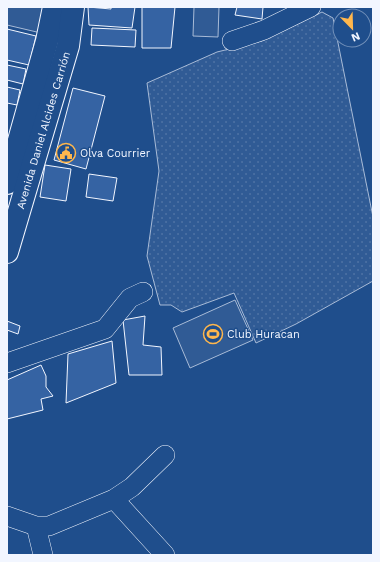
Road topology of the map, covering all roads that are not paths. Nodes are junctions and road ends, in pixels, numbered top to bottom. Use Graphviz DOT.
graph roads {
  1 [pos="54,7"];
  2 [pos="73,7"];
  3 [pos="311,7"];
  4 [pos="232,41"];
  5 [pos="7,184"];
  6 [pos="7,252"];
  7 [pos="143,292"];
  8 [pos="7,363"];
  9 [pos="164,455"];
  10 [pos="114,499"];
  11 [pos="7,516"];
  12 [pos="36,526"];
  13 [pos="42,555"];
  14 [pos="165,555"];
  1 -- 5 [label="main road, Avenida Daniel Alcides Carrión"];
  2 -- 6 [label="main road, Avenida Daniel Alcides Carrión"];
  3 -- 4 [label="street"];
  7 -- 8 [label="street"];
  9 -- 10 [label="street"];
  10 -- 12 [label="street"];
  10 -- 14 [label="street"];
  11 -- 12 [label="street"];
  12 -- 13 [label="street"];
}
